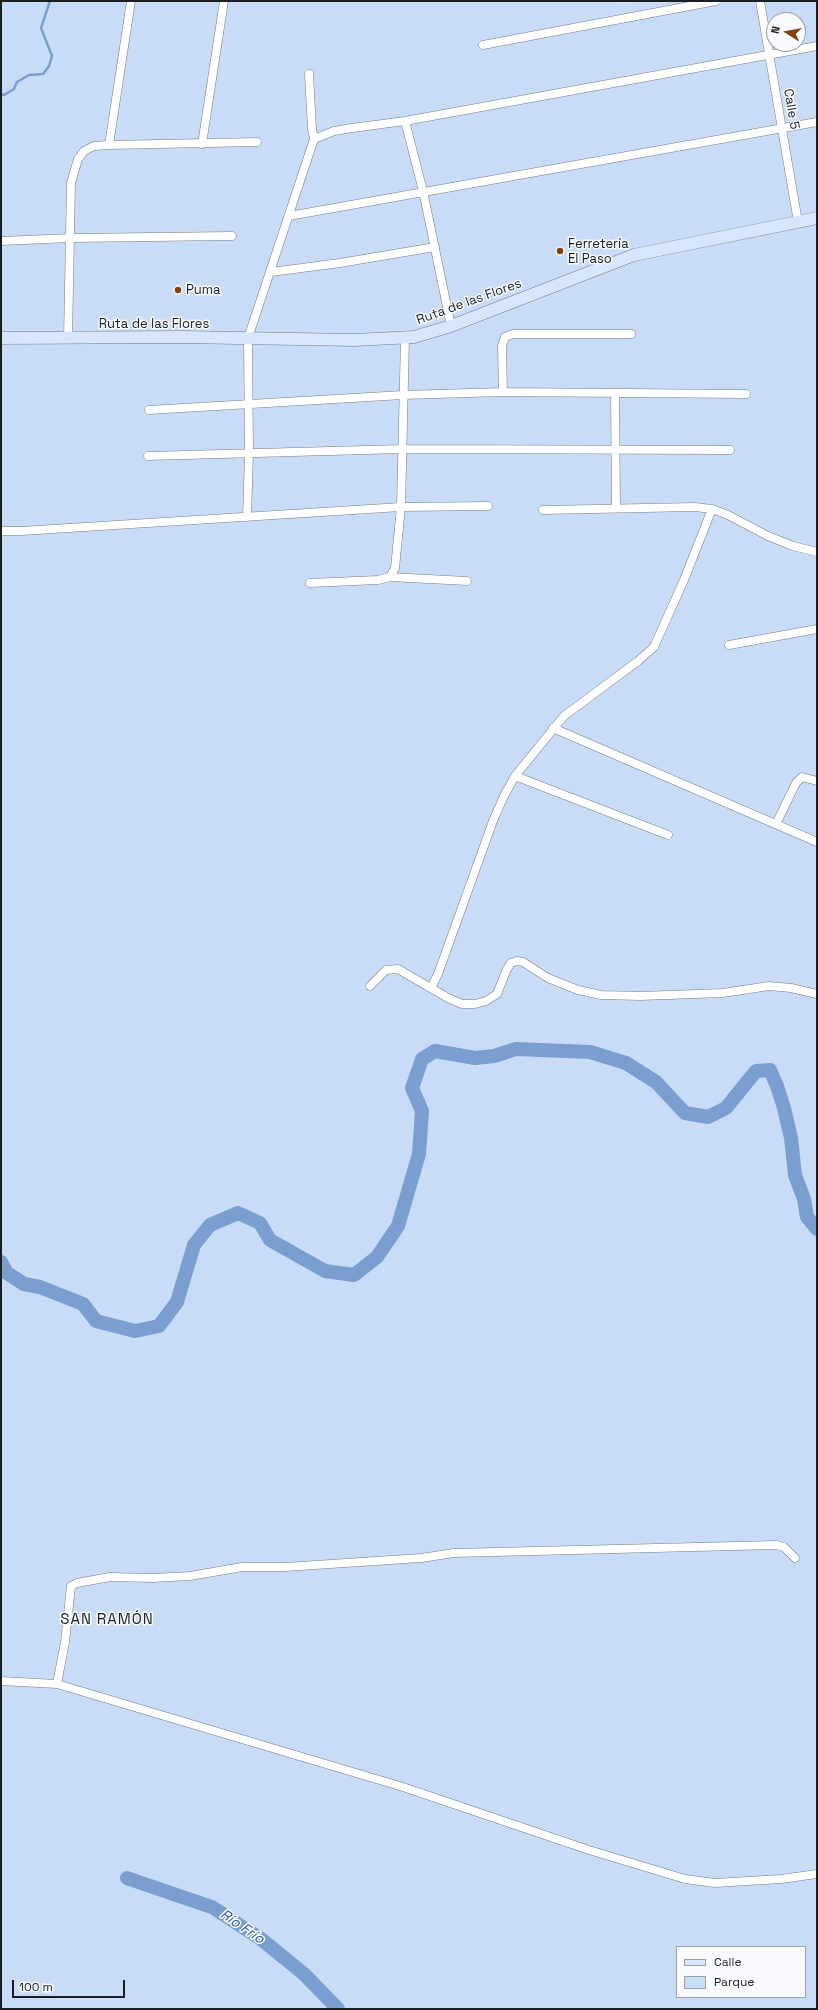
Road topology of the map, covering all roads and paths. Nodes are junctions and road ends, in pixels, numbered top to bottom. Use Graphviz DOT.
graph roads {
  1 [pos="131,1"];
  2 [pos="224,1"];
  3 [pos="716,1"];
  4 [pos="760,1"];
  5 [pos="484,45"];
  6 [pos="817,46"];
  7 [pos="769,55"];
  8 [pos="309,74"];
  9 [pos="405,121"];
  10 [pos="817,122"];
  11 [pos="782,128"];
  12 [pos="314,139"];
  13 [pos="257,142"];
  14 [pos="109,144"];
  15 [pos="202,144"];
  16 [pos="423,191"];
  17 [pos="289,216"];
  18 [pos="817,218"];
  19 [pos="798,222"];
  20 [pos="232,236"];
  21 [pos="71,238"];
  22 [pos="1,241"];
  23 [pos="434,247"];
  24 [pos="271,272"];
  25 [pos="451,326"];
  26 [pos="631,334"];
  27 [pos="1,338"];
  28 [pos="68,338"];
  29 [pos="248,338"];
  30 [pos="404,338"];
  31 [pos="503,392"];
  32 [pos="615,393"];
  33 [pos="746,394"];
  34 [pos="403,396"];
  35 [pos="248,405"];
  36 [pos="149,410"];
  37 [pos="402,449"];
  38 [pos="615,450"];
  39 [pos="730,450"];
  40 [pos="249,453"];
  41 [pos="148,456"];
  42 [pos="488,506"];
  43 [pos="401,507"];
  44 [pos="616,508"];
  45 [pos="712,509"];
  46 [pos="543,510"];
  47 [pos="247,517"];
  48 [pos="1,530"];
  49 [pos="817,552"];
  50 [pos="390,577"];
  51 [pos="467,581"];
  52 [pos="310,583"];
  53 [pos="817,628"];
  54 [pos="729,645"];
  55 [pos="553,728"];
  56 [pos="515,776"];
  57 [pos="817,781"];
  58 [pos="776,824"];
  59 [pos="668,835"];
  60 [pos="817,842"];
  61 [pos="370,986"];
  62 [pos="431,988"];
  63 [pos="817,994"];
  64 [pos="795,1558"];
  65 [pos="1,1681"];
  66 [pos="57,1684"];
  67 [pos="817,1874"];
  1 -- 14 [label="street"];
  2 -- 15 [label="street"];
  3 -- 5 [label="street"];
  4 -- 7 [label="street, Calle 5"];
  6 -- 7 [label="street"];
  7 -- 9 [label="street"];
  7 -- 11 [label="street, Calle 5"];
  8 -- 12 [label="street"];
  9 -- 12 [label="street"];
  9 -- 16 [label="street"];
  10 -- 11 [label="street"];
  11 -- 16 [label="street"];
  11 -- 19 [label="street, Calle 5"];
  12 -- 17 [label="street"];
  13 -- 15 [label="street"];
  14 -- 15 [label="street"];
  14 -- 21 [label="street"];
  16 -- 17 [label="street"];
  16 -- 23 [label="street"];
  17 -- 24 [label="street"];
  18 -- 19 [label="main road, Ruta de las Flores"];
  19 -- 25 [label="main road, Ruta de las Flores"];
  20 -- 21 [label="street"];
  21 -- 22 [label="street"];
  21 -- 28 [label="street"];
  23 -- 24 [label="street"];
  23 -- 25 [label="street"];
  24 -- 29 [label="street"];
  25 -- 30 [label="main road, Ruta de las Flores"];
  26 -- 31 [label="street"];
  27 -- 28 [label="main road, Ruta de las Flores"];
  28 -- 29 [label="main road, Ruta de las Flores"];
  29 -- 30 [label="main road, Ruta de las Flores"];
  29 -- 35 [label="street"];
  30 -- 34 [label="street"];
  31 -- 32 [label="street"];
  31 -- 34 [label="street"];
  32 -- 33 [label="street"];
  32 -- 38 [label="street"];
  34 -- 35 [label="street"];
  34 -- 37 [label="street"];
  35 -- 36 [label="street"];
  35 -- 40 [label="street"];
  37 -- 38 [label="street"];
  37 -- 40 [label="street"];
  37 -- 43 [label="street"];
  38 -- 39 [label="street"];
  38 -- 44 [label="street"];
  40 -- 41 [label="street"];
  40 -- 47 [label="street"];
  42 -- 43 [label="street"];
  43 -- 47 [label="street"];
  43 -- 50 [label="street"];
  44 -- 45 [label="street"];
  44 -- 46 [label="street"];
  45 -- 49 [label="street"];
  45 -- 55 [label="street"];
  47 -- 48 [label="street"];
  50 -- 51 [label="street"];
  50 -- 52 [label="street"];
  53 -- 54 [label="street"];
  55 -- 56 [label="street"];
  55 -- 58 [label="street"];
  56 -- 59 [label="street"];
  56 -- 62 [label="street"];
  57 -- 58 [label="street"];
  58 -- 60 [label="street"];
  61 -- 62 [label="street"];
  62 -- 63 [label="street"];
  64 -- 66 [label="street"];
  65 -- 66 [label="street"];
  66 -- 67 [label="street"];
}
